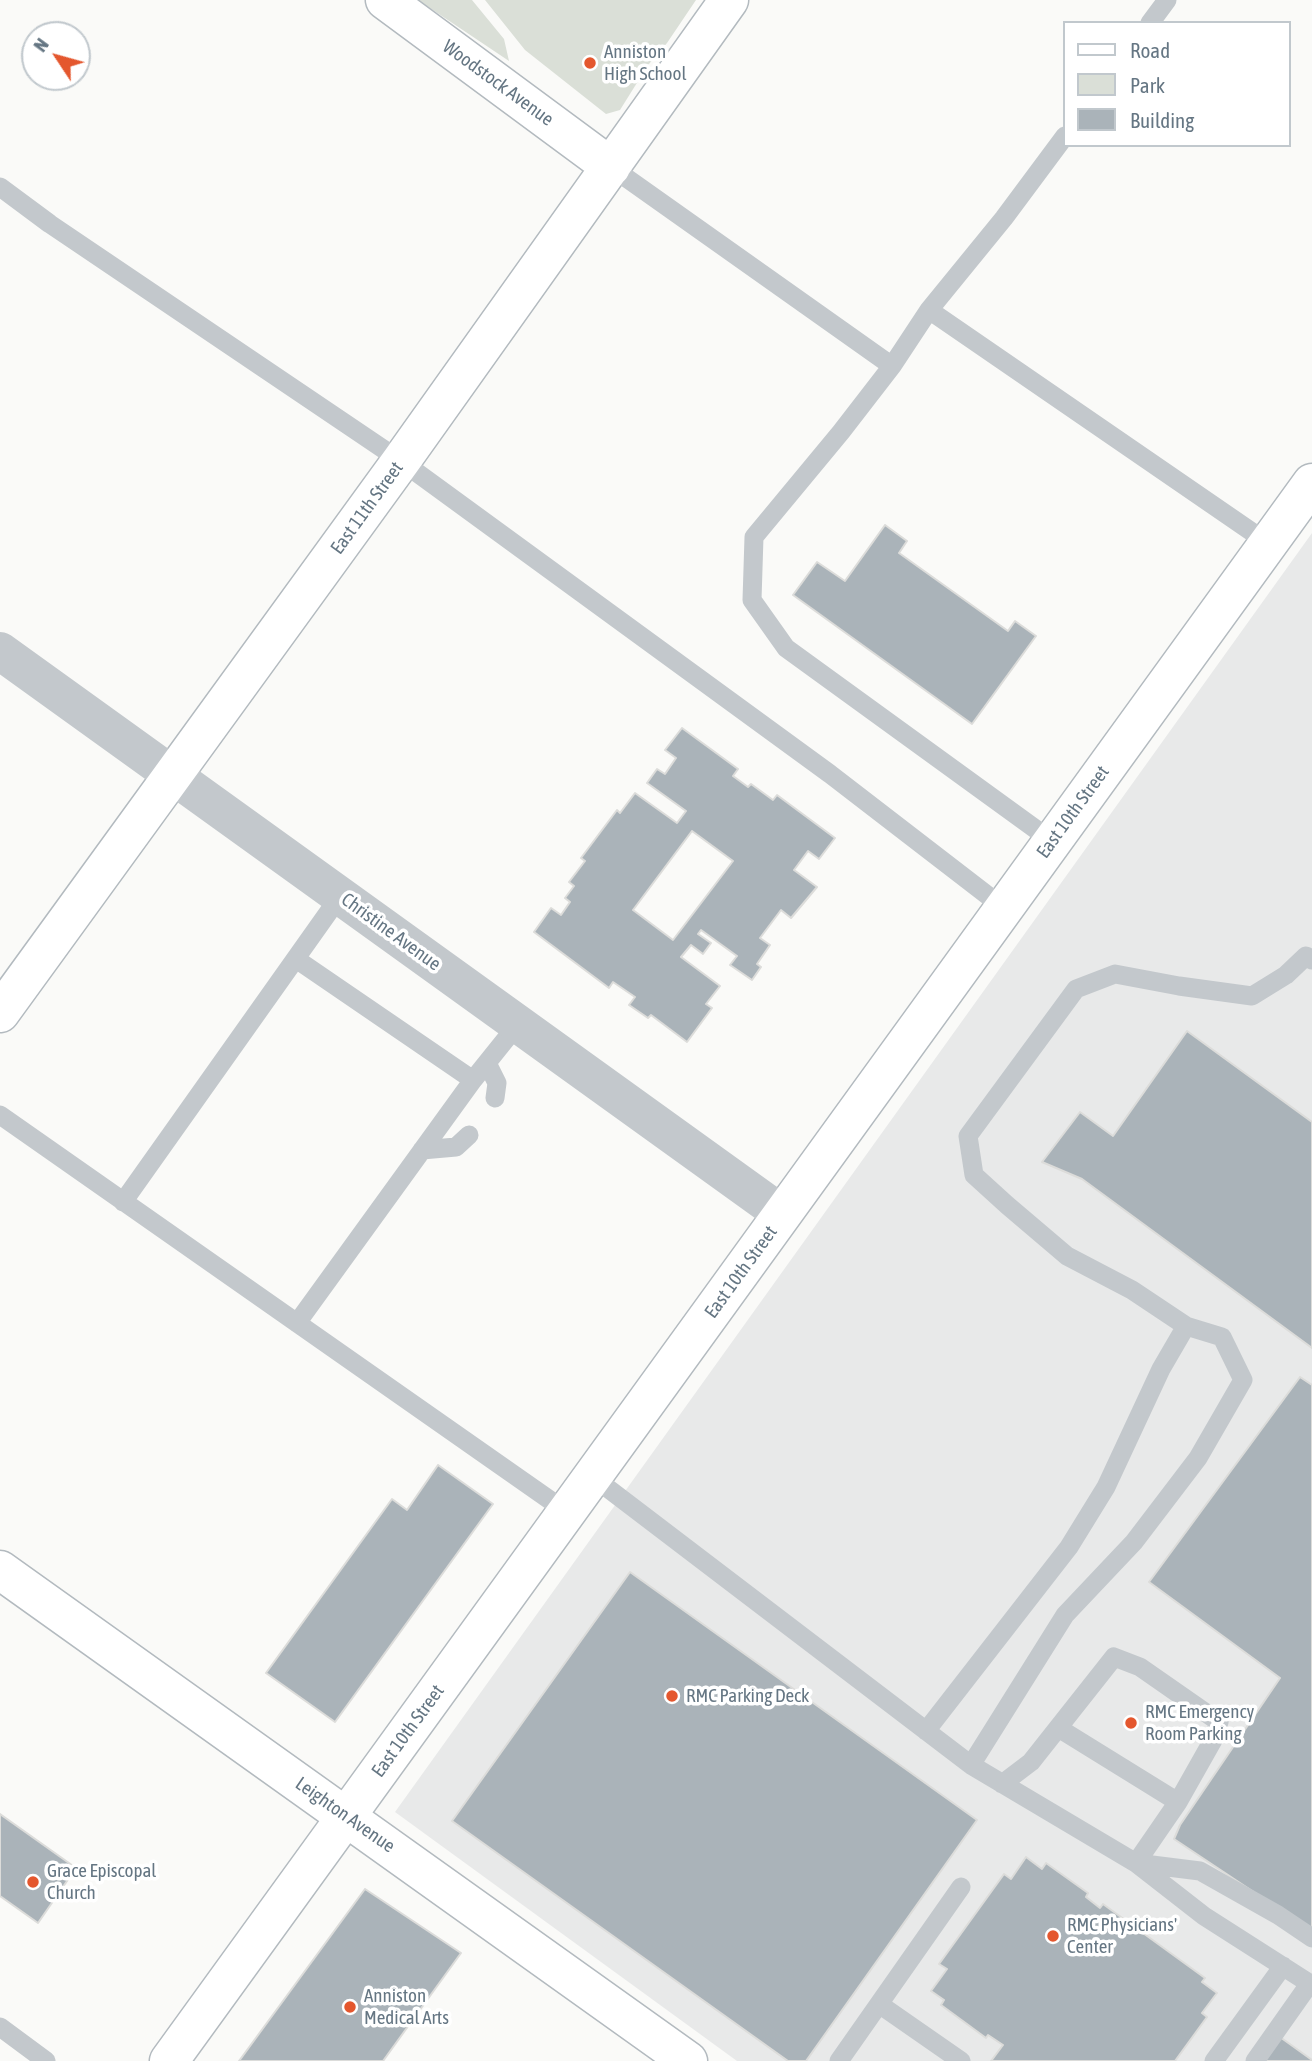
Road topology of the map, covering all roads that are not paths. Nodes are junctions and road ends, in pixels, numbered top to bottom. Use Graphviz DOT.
graph roads {
  1 [pos="385,0"];
  2 [pos="729,0"];
  3 [pos="1167,0"];
  4 [pos="1151,21"];
  5 [pos="1064,137"];
  6 [pos="611,167"];
  7 [pos="0,187"];
  8 [pos="929,310"];
  9 [pos="891,366"];
  10 [pos="401,461"];
  11 [pos="1312,482"];
  12 [pos="1268,543"];
  13 [pos="0,651"];
  14 [pos="173,775"];
  15 [pos="1052,841"];
  16 [pos="340,895"];
  17 [pos="1004,908"];
  18 [pos="296,959"];
  19 [pos="1312,960"];
  20 [pos="0,1013"];
  21 [pos="518,1024"];
  22 [pos="487,1063"];
  23 [pos="473,1080"];
  24 [pos="495,1098"];
  25 [pos="0,1115"];
  26 [pos="469,1135"];
  27 [pos="422,1150"];
  28 [pos="123,1202"];
  29 [pos="782,1214"];
  30 [pos="297,1323"];
  31 [pos="1186,1326"];
  32 [pos="593,1477"];
  33 [pos="567,1512"];
  34 [pos="0,1570"];
  35 [pos="1060,1728"];
  36 [pos="926,1731"];
  37 [pos="971,1765"];
  38 [pos="1002,1784"];
  39 [pos="1178,1802"];
  40 [pos="347,1816"];
  41 [pos="1136,1863"];
  42 [pos="961,1887"];
  43 [pos="1312,1938"];
  44 [pos="1283,1966"];
  45 [pos="1311,1984"];
  46 [pos="879,2004"];
  47 [pos="0,2027"];
  48 [pos="46,2061"];
  49 [pos="169,2061"];
  50 [pos="688,2061"];
  51 [pos="839,2061"];
  52 [pos="961,2061"];
  53 [pos="1214,2061"];
  54 [pos="1255,2061"];
  1 -- 6 [label="street, Woodstock Avenue"];
  2 -- 6 [label="street, East 11th Street"];
  3 -- 4 [label="lane"];
  5 -- 8 [label="lane"];
  6 -- 9 [label="lane"];
  6 -- 10 [label="street, East 11th Street"];
  7 -- 10 [label="lane"];
  8 -- 9 [label="lane"];
  8 -- 12 [label="lane"];
  9 -- 15 [label="lane"];
  10 -- 14 [label="street, East 11th Street"];
  10 -- 17 [label="lane"];
  11 -- 12 [label="street, East 10th Street"];
  12 -- 15 [label="street, East 10th Street"];
  13 -- 14 [label="street, Christine Avenue"];
  14 -- 16 [label="street, Christine Avenue"];
  14 -- 20 [label="street, East 11th Street"];
  15 -- 17 [label="street, East 10th Street"];
  16 -- 18 [label="lane"];
  16 -- 21 [label="street, Christine Avenue"];
  17 -- 29 [label="street, East 10th Street"];
  18 -- 23 [label="lane"];
  18 -- 28 [label="lane"];
  19 -- 31 [label="lane"];
  21 -- 22 [label="lane"];
  21 -- 29 [label="street, Christine Avenue"];
  22 -- 23 [label="lane"];
  22 -- 24 [label="lane"];
  23 -- 27 [label="lane"];
  25 -- 28 [label="lane"];
  26 -- 27 [label="lane"];
  27 -- 30 [label="lane"];
  28 -- 30 [label="lane"];
  29 -- 32 [label="street, East 10th Street"];
  30 -- 33 [label="lane"];
  31 -- 36 [label="lane"];
  31 -- 37 [label="lane"];
  32 -- 33 [label="street, East 10th Street"];
  32 -- 36 [label="lane"];
  33 -- 40 [label="street, East 10th Street"];
  34 -- 40 [label="street, Leighton Avenue"];
  35 -- 38 [label="lane"];
  35 -- 39 [label="lane"];
  35 -- 39 [label="lane"];
  36 -- 37 [label="lane"];
  37 -- 38 [label="lane"];
  38 -- 41 [label="lane"];
  39 -- 41 [label="lane"];
  40 -- 49 [label="street, East 10th Street"];
  40 -- 50 [label="street, Leighton Avenue"];
  41 -- 43 [label="lane"];
  41 -- 44 [label="lane"];
  42 -- 46 [label="lane"];
  44 -- 45 [label="lane"];
  44 -- 53 [label="lane"];
  45 -- 54 [label="lane"];
  46 -- 51 [label="lane"];
  46 -- 52 [label="lane"];
  47 -- 48 [label="lane"];
}
